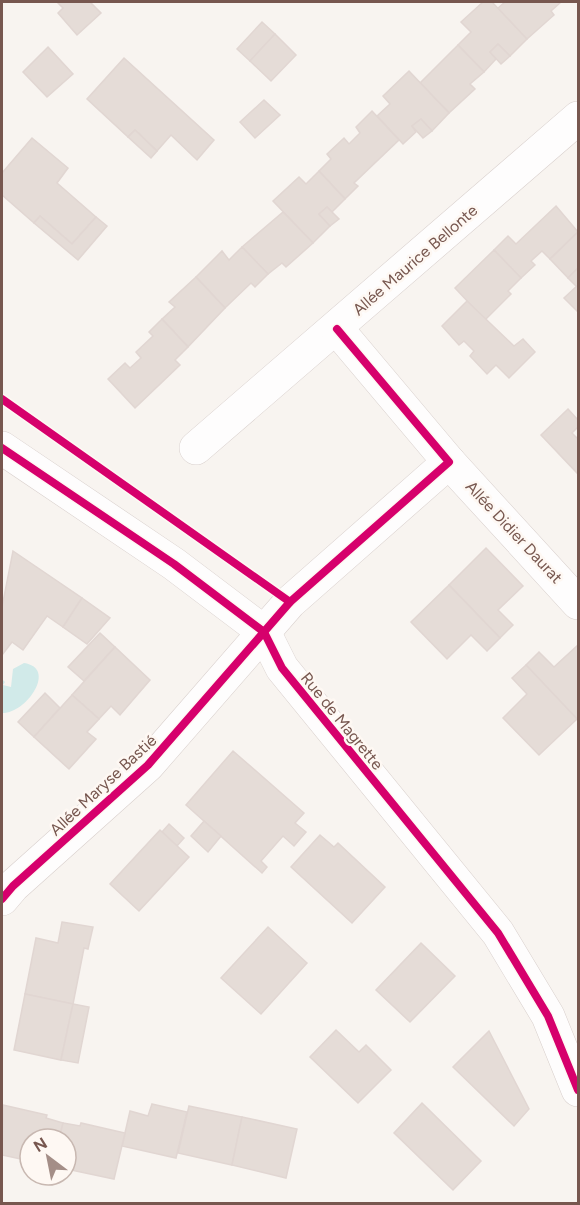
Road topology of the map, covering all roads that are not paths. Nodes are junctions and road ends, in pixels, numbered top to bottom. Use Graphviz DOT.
graph roads {
  1 [pos="579,117"];
  2 [pos="337,329"];
  3 [pos="2,448"];
  4 [pos="196,448"];
  5 [pos="449,462"];
  6 [pos="579,603"];
  7 [pos="264,632"];
  8 [pos="2,899"];
  9 [pos="579,1090"];
  1 -- 2 [label="street, Allée Maurice Bellonte"];
  2 -- 4 [label="street, Allée Maurice Bellonte"];
  2 -- 5 [label="street, Allée Didier Daurat"];
  3 -- 7 [label="street, Rue de Magrette"];
  5 -- 6 [label="street, Allée Didier Daurat"];
  5 -- 7 [label="street, Allée Maryse Bastié"];
  7 -- 8 [label="street, Allée Maryse Bastié"];
  7 -- 9 [label="street, Rue de Magrette"];
}
